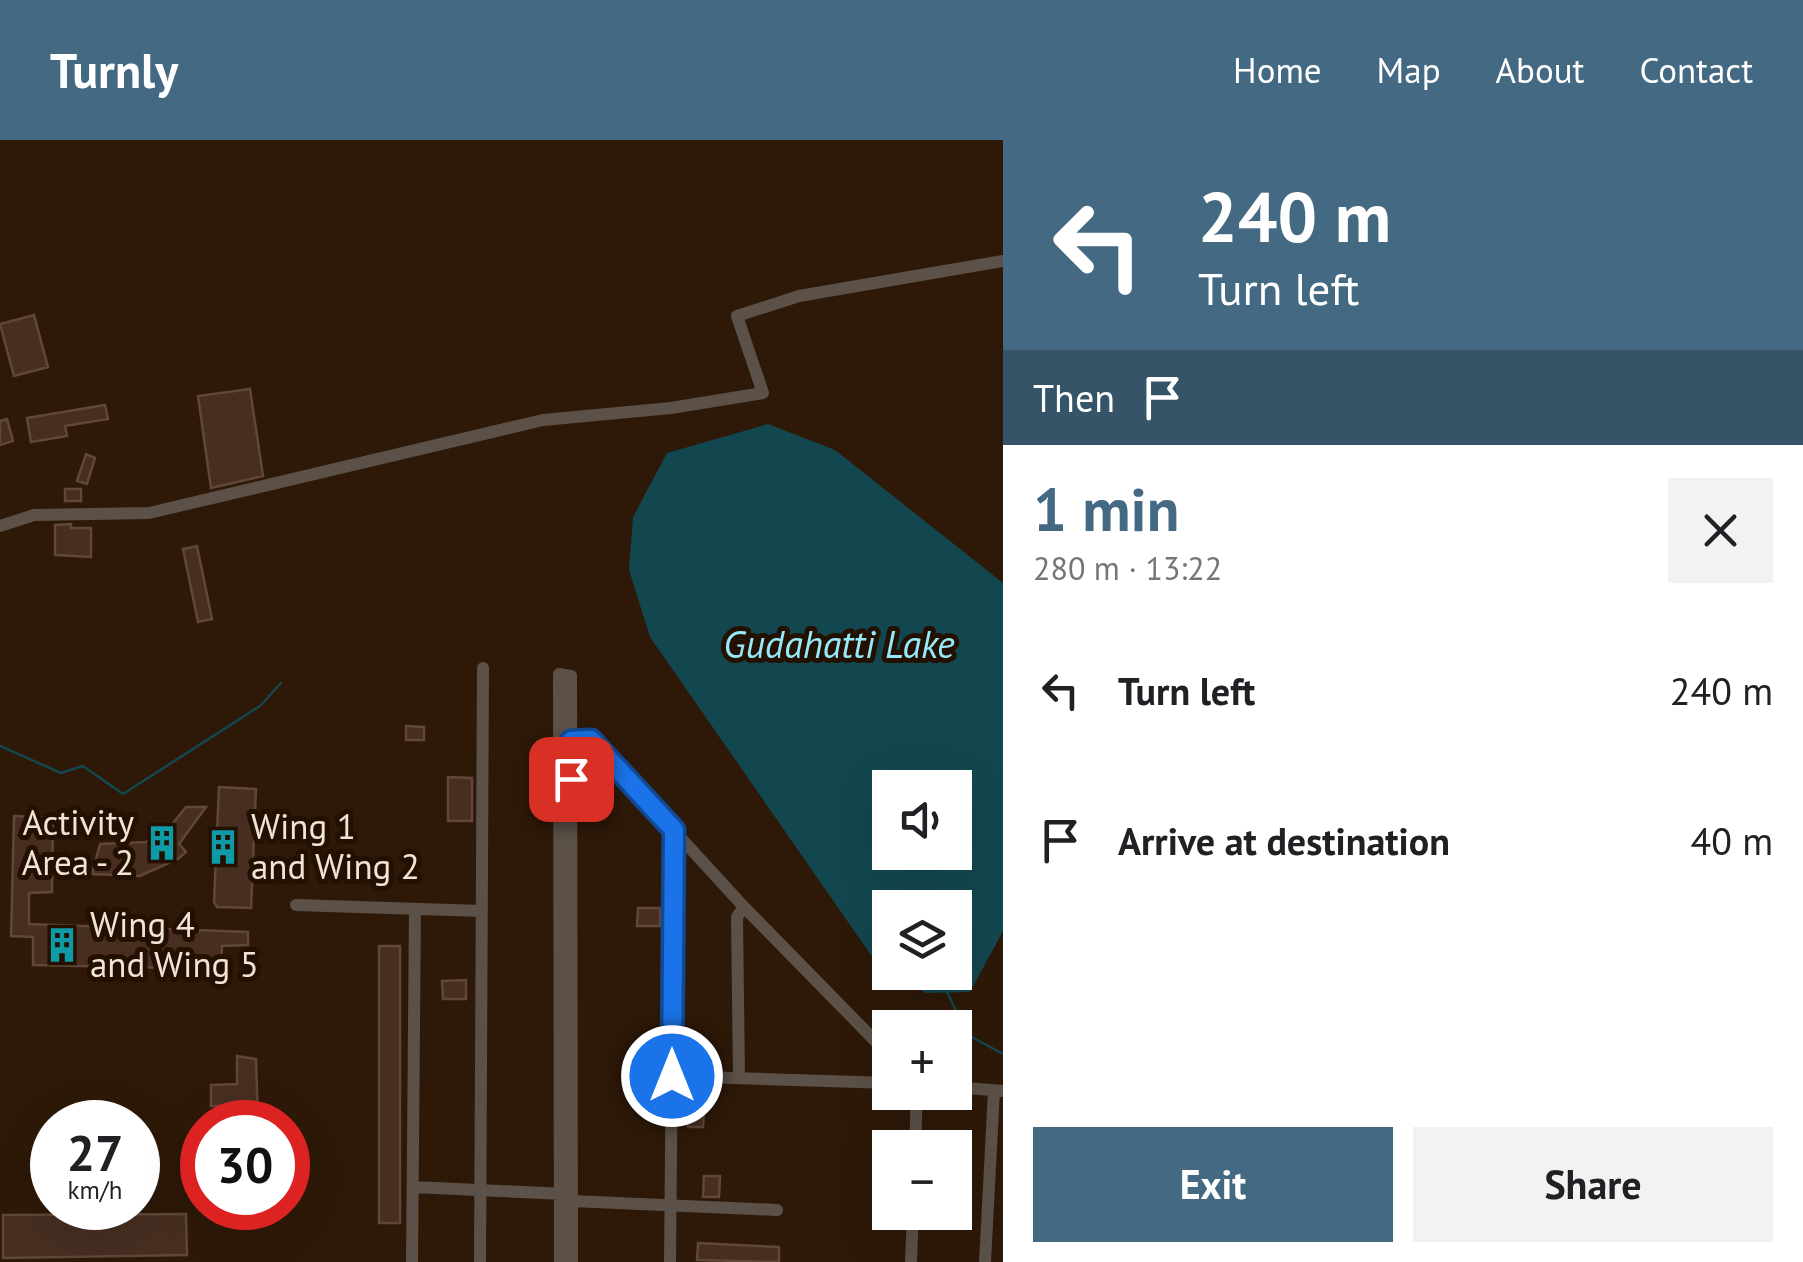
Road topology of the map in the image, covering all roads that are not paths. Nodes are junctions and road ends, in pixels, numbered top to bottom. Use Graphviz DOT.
graph roads {
  1 [pos="1003,261"];
  2 [pos="0,526"];
  3 [pos="483,668"];
  4 [pos="571,741"];
  5 [pos="674,830"];
  6 [pos="296,905"];
  7 [pos="744,907"];
  8 [pos="415,909"];
  9 [pos="482,911"];
  10 [pos="872,1038"];
  11 [pos="672,1076"];
  12 [pos="740,1078"];
  13 [pos="872,1082"];
  14 [pos="972,1089"];
  15 [pos="998,1091"];
  16 [pos="413,1187"];
  17 [pos="480,1190"];
  18 [pos="568,1196"];
  19 [pos="671,1205"];
  20 [pos="777,1210"];
  21 [pos="912,1230"];
  22 [pos="412,1262"];
  23 [pos="480,1262"];
  24 [pos="560,1262"];
  25 [pos="572,1262"];
  26 [pos="670,1262"];
  27 [pos="911,1262"];
  28 [pos="985,1262"];
  1 -- 2 [label="street"];
  3 -- 9 [label="street"];
  4 -- 5 [label="street"];
  4 -- 18 [label="street"];
  4 -- 18 [label="street"];
  5 -- 7 [label="street"];
  5 -- 11 [label="street"];
  6 -- 8 [label="street"];
  7 -- 10 [label="street"];
  7 -- 12 [label="street"];
  8 -- 9 [label="street"];
  8 -- 16 [label="street"];
  9 -- 17 [label="street"];
  11 -- 12 [label="street"];
  11 -- 19 [label="street"];
  12 -- 13 [label="street"];
  14 -- 15 [label="street"];
  15 -- 28 [label="street"];
  16 -- 17 [label="street"];
  16 -- 22 [label="street"];
  17 -- 18 [label="street"];
  17 -- 23 [label="street"];
  18 -- 19 [label="street"];
  18 -- 24 [label="street"];
  18 -- 25 [label="street"];
  19 -- 20 [label="street"];
  19 -- 26 [label="street"];
  21 -- 27 [label="street"];
}
